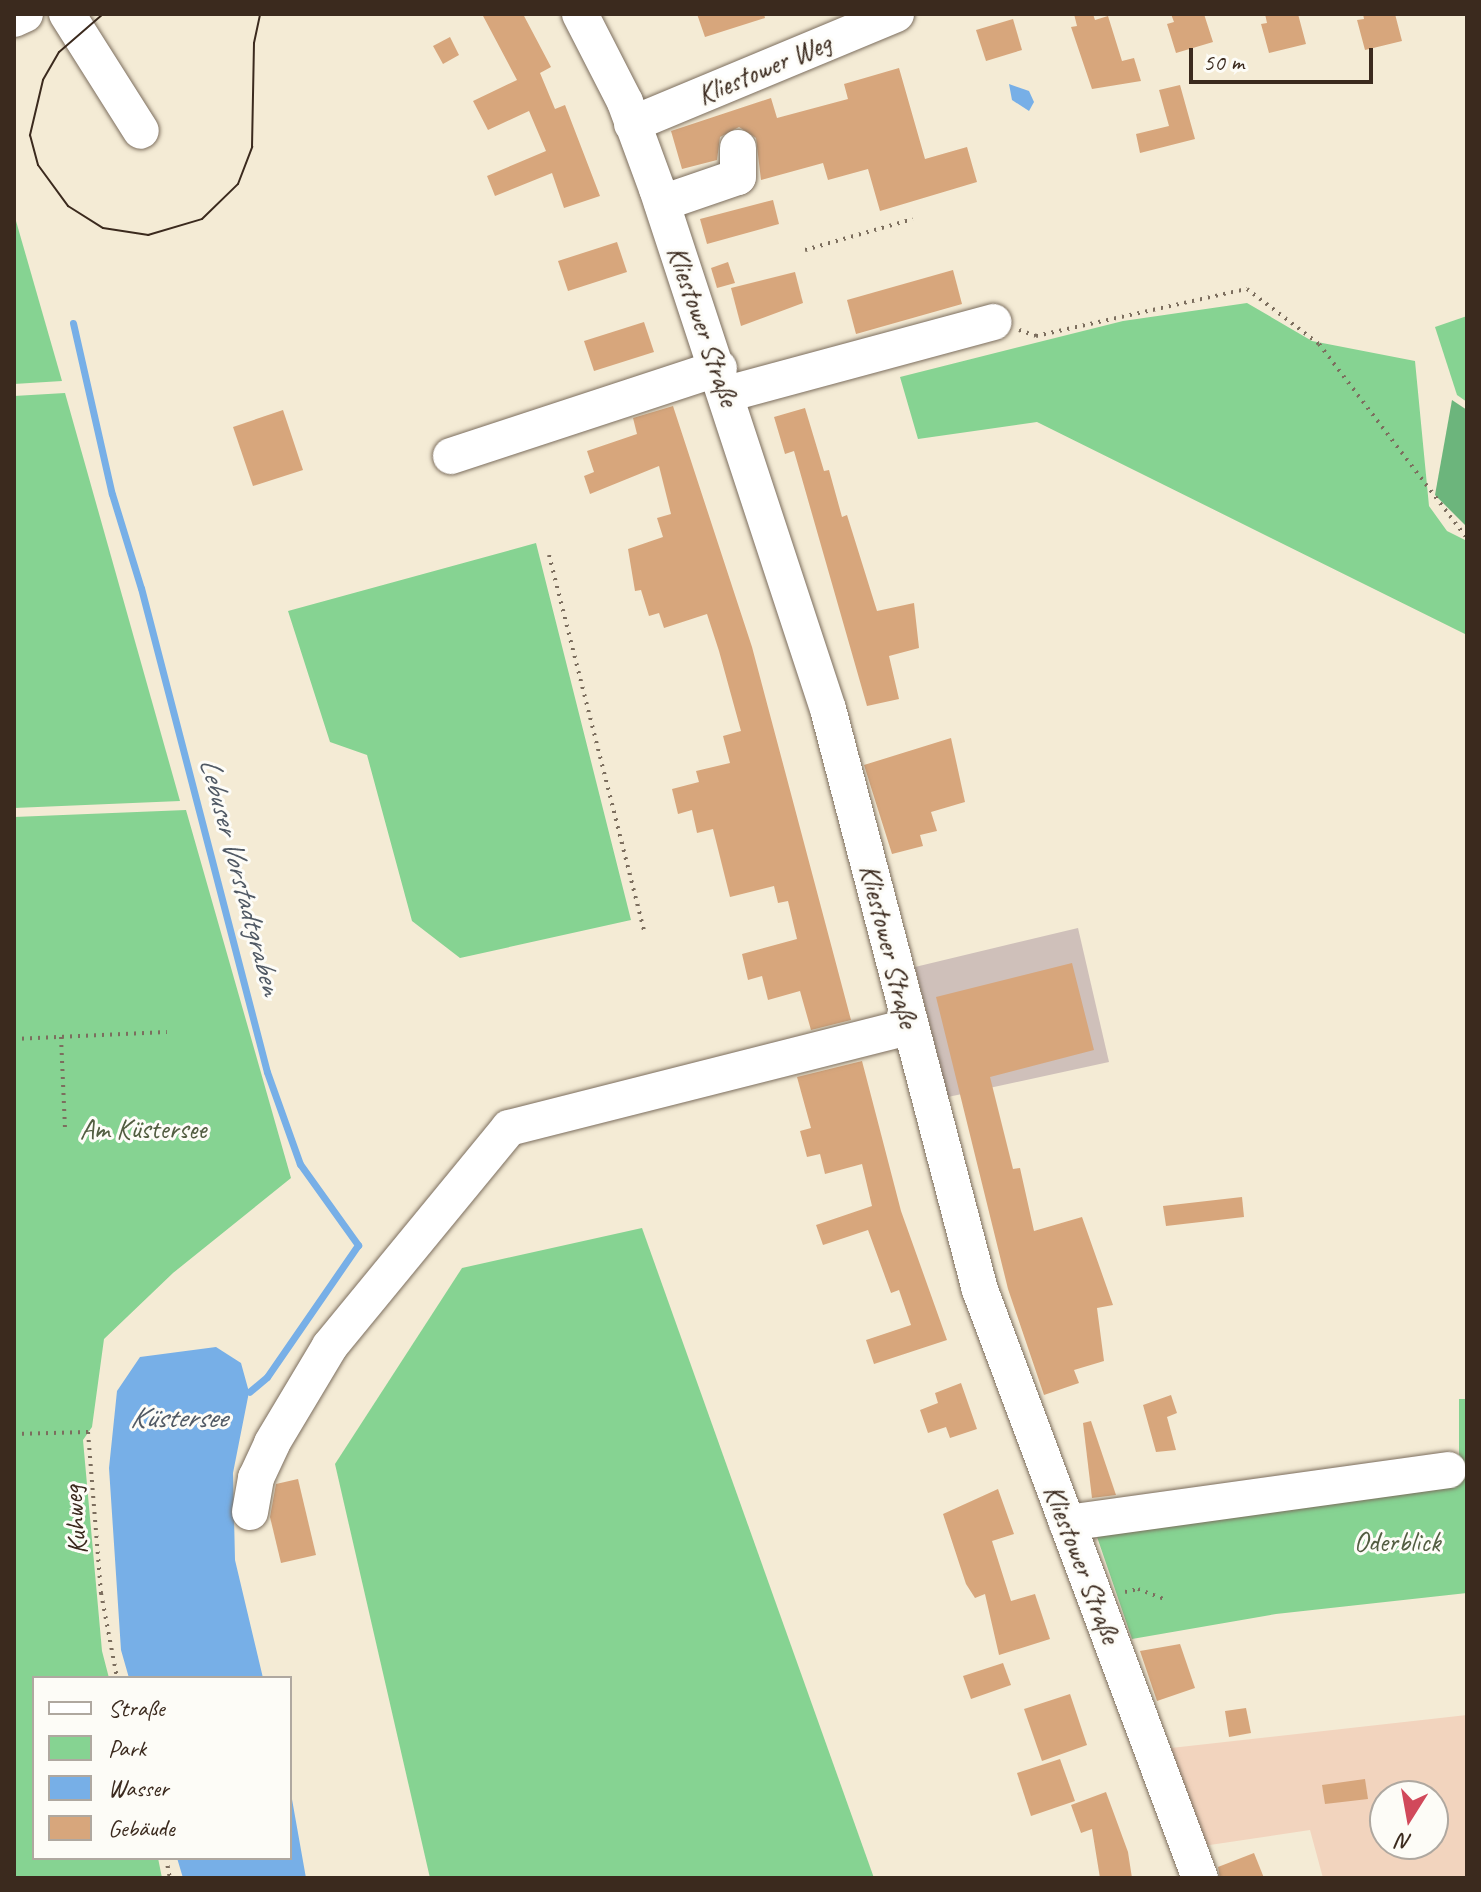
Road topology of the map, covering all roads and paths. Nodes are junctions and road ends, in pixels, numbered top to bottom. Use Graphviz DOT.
graph roads {
  1 [pos="25,14"];
  2 [pos="67,14"];
  3 [pos="580,14"];
  4 [pos="896,14"];
  5 [pos="14,19"];
  6 [pos="632,124"];
  7 [pos="141,131"];
  8 [pos="738,148"];
  9 [pos="662,203"];
  10 [pos="913,219"];
  11 [pos="805,250"];
  12 [pos="993,322"];
  13 [pos="723,381"];
  14 [pos="451,456"];
  15 [pos="1467,538"];
  16 [pos="549,555"];
  17 [pos="644,931"];
  18 [pos="909,1027"];
  19 [pos="167,1032"];
  20 [pos="61,1037"];
  21 [pos="14,1039"];
  22 [pos="65,1128"];
  23 [pos="14,1434"];
  24 [pos="1448,1470"];
  25 [pos="250,1512"];
  26 [pos="1067,1523"];
  27 [pos="1138,1589"];
  28 [pos="1166,1600"];
  29 [pos="117,1676"];
  30 [pos="1200,1878"];
  1 -- 5 [label="street"];
  2 -- 7 [label="street"];
  3 -- 6 [label="street, Kliestower Straße"];
  4 -- 6 [label="street, Kliestower Weg"];
  6 -- 9 [label="street, Kliestower Straße"];
  8 -- 9 [label="street"];
  9 -- 13 [label="street, Kliestower Straße"];
  10 -- 11 [label="path"];
  12 -- 13 [label="street"];
  12 -- 15 [label="path"];
  13 -- 14 [label="street"];
  13 -- 18 [label="street, Kliestower Straße"];
  16 -- 17 [label="path"];
  18 -- 25 [label="street"];
  18 -- 26 [label="street, Kliestower Straße"];
  19 -- 20 [label="path"];
  20 -- 21 [label="path"];
  20 -- 22 [label="path"];
  23 -- 29 [label="path, Kuhweg"];
  24 -- 26 [label="street"];
  26 -- 30 [label="street, Kliestower Straße"];
  27 -- 28 [label="path"];
}
